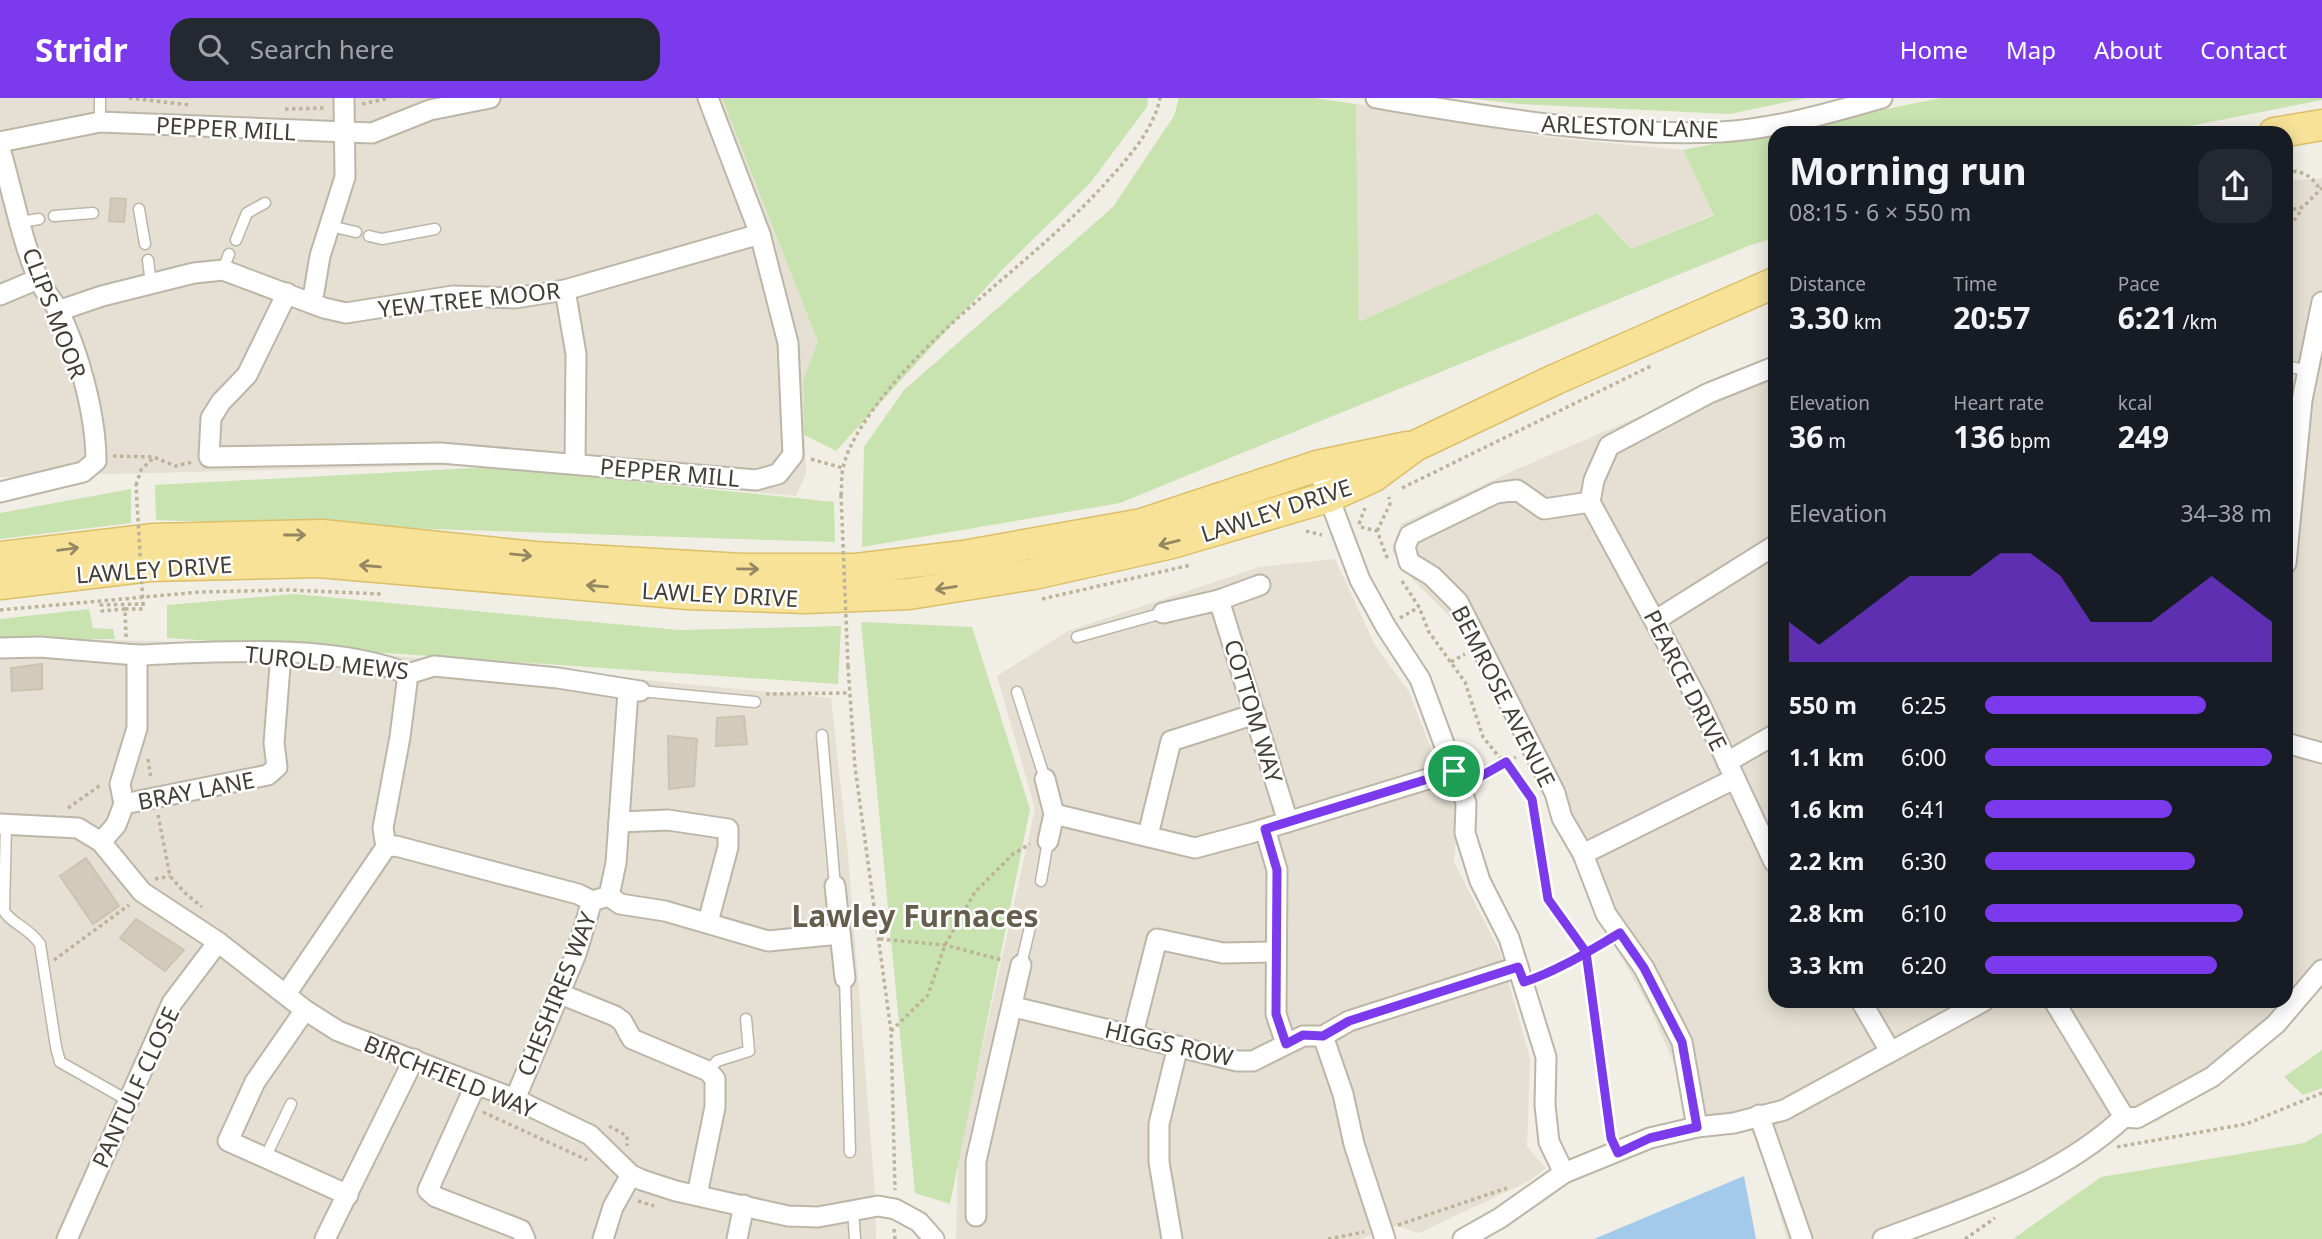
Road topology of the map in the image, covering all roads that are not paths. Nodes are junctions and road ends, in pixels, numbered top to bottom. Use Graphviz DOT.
graph roads {
  1 [pos="100,98"];
  2 [pos="489,98"];
  3 [pos="708,98"];
  4 [pos="1377,98"];
  5 [pos="1882,98"];
  6 [pos="464,101"];
  7 [pos="344,103"];
  8 [pos="100,122"];
  9 [pos="2322,125"];
  10 [pos="2293,130"];
  11 [pos="346,134"];
  12 [pos="0,142"];
  13 [pos="2322,145"];
  14 [pos="0,149"];
  15 [pos="2293,150"];
  16 [pos="265,204"];
  17 [pos="139,209"];
  18 [pos="93,213"];
  19 [pos="54,216"];
  20 [pos="330,226"];
  21 [pos="435,229"];
  22 [pos="356,232"];
  23 [pos="760,234"];
  24 [pos="369,236"];
  25 [pos="236,240"];
  26 [pos="145,244"];
  27 [pos="148,260"];
  28 [pos="38,279"];
  29 [pos="151,284"];
  30 [pos="1768,286"];
  31 [pos="565,290"];
  32 [pos="287,293"];
  33 [pos="0,295"];
  34 [pos="310,302"];
  35 [pos="2322,302"];
  36 [pos="58,311"];
  37 [pos="2315,361"];
  38 [pos="2293,365"];
  39 [pos="1768,369"];
  40 [pos="1415,446"];
  41 [pos="575,463"];
  42 [pos="1317,466"];
  43 [pos="0,492"];
  44 [pos="2293,492"];
  45 [pos="1328,497"];
  46 [pos="1590,502"];
  47 [pos="1768,551"];
  48 [pos="0,557"];
  49 [pos="0,584"];
  50 [pos="1261,585"];
  51 [pos="1219,600"];
  52 [pos="1163,613"];
  53 [pos="1656,621"];
  54 [pos="1077,637"];
  55 [pos="0,648"];
  56 [pos="281,653"];
  57 [pos="137,655"];
  58 [pos="408,674"];
  59 [pos="634,691"];
  60 [pos="1017,692"];
  61 [pos="755,702"];
  62 [pos="1255,714"];
  63 [pos="822,735"];
  64 [pos="1768,740"];
  65 [pos="2293,745"];
  66 [pos="2322,753"];
  67 [pos="1731,770"];
  68 [pos="1045,779"];
  69 [pos="1457,779"];
  70 [pos="124,804"];
  71 [pos="619,822"];
  72 [pos="1288,822"];
  73 [pos="3,824"];
  74 [pos="1051,829"];
  75 [pos="1265,829"];
  76 [pos="1148,835"];
  77 [pos="100,842"];
  78 [pos="386,847"];
  79 [pos="1768,849"];
  80 [pos="1583,854"];
  81 [pos="1041,881"];
  82 [pos="835,886"];
  83 [pos="600,898"];
  84 [pos="708,922"];
  85 [pos="1031,923"];
  86 [pos="840,934"];
  87 [pos="218,942"];
  88 [pos="1275,952"];
  89 [pos="1021,965"];
  90 [pos="2322,970"];
  91 [pos="1521,975"];
  92 [pos="845,978"];
  93 [pos="558,993"];
  94 [pos="286,994"];
  95 [pos="2293,1004"];
  96 [pos="1014,1007"];
  97 [pos="1865,1008"];
  98 [pos="1971,1008"];
  99 [pos="2058,1008"];
  100 [pos="2290,1008"];
  101 [pos="305,1010"];
  102 [pos="746,1019"];
  103 [pos="1133,1034"];
  104 [pos="1323,1036"];
  105 [pos="1286,1044"];
  106 [pos="1178,1046"];
  107 [pos="1890,1051"];
  108 [pos="414,1059"];
  109 [pos="708,1071"];
  110 [pos="476,1084"];
  111 [pos="515,1099"];
  112 [pos="127,1100"];
  113 [pos="291,1104"];
  114 [pos="1759,1115"];
  115 [pos="2123,1117"];
  116 [pos="1697,1127"];
  117 [pos="850,1153"];
  118 [pos="265,1158"];
  119 [pos="1564,1173"];
  120 [pos="631,1175"];
  121 [pos="348,1195"];
  122 [pos="697,1195"];
  123 [pos="744,1205"];
  124 [pos="853,1209"];
  125 [pos="976,1216"];
  126 [pos="1384,1234"];
  127 [pos="67,1239"];
  128 [pos="325,1239"];
  129 [pos="525,1239"];
  130 [pos="603,1239"];
  131 [pos="737,1239"];
  132 [pos="855,1239"];
  133 [pos="934,1239"];
  134 [pos="1172,1239"];
  135 [pos="1463,1239"];
  136 [pos="1802,1239"];
  137 [pos="1883,1239"];
  1 -- 8 [label="lane"];
  2 -- 6 [label="street, PEPPER MILL"];
  3 -- 23 [label="street"];
  4 -- 5 [label="street, ARLESTON LANE"];
  6 -- 11 [label="street, PEPPER MILL"];
  7 -- 11 [label="street"];
  8 -- 11 [label="street, PEPPER MILL"];
  8 -- 12 [label="street, PEPPER MILL"];
  9 -- 10 [label="main road"];
  11 -- 20 [label="street"];
  13 -- 15 [label="main road"];
  14 -- 28 [label="street, CLIPS MOOR"];
  16 -- 25 [label="lane"];
  17 -- 26 [label="lane"];
  18 -- 19 [label="lane"];
  20 -- 22 [label="lane"];
  20 -- 34 [label="street"];
  21 -- 24 [label="lane"];
  23 -- 31 [label="street, YEW TREE MOOR"];
  23 -- 41 [label="street, PEPPER MILL"];
  27 -- 29 [label="lane"];
  28 -- 33 [label="street"];
  28 -- 36 [label="street, CLIPS MOOR"];
  29 -- 32 [label="street, YEW TREE MOOR"];
  29 -- 36 [label="street, YEW TREE MOOR"];
  30 -- 40 [label="main road, LAWLEY DRIVE"];
  31 -- 34 [label="street, YEW TREE MOOR"];
  31 -- 41 [label="street"];
  32 -- 34 [label="street, YEW TREE MOOR"];
  32 -- 41 [label="street, PEPPER MILL"];
  35 -- 37 [label="street"];
  36 -- 43 [label="street, CLIPS MOOR"];
  37 -- 38 [label="lane"];
  37 -- 44 [label="street"];
  39 -- 46 [label="street"];
  40 -- 42 [label="main road, LAWLEY DRIVE"];
  40 -- 45 [label="main road, LAWLEY DRIVE"];
  42 -- 45 [label="street"];
  48 -- 42 [label="main road, LAWLEY DRIVE, one-way"];
  45 -- 49 [label="main road, LAWLEY DRIVE, one-way"];
  45 -- 69 [label="street"];
  46 -- 53 [label="street, PEARCE DRIVE"];
  46 -- 80 [label="street, BEMROSE AVENUE"];
  47 -- 53 [label="street"];
  50 -- 51 [label="street"];
  51 -- 52 [label="street"];
  51 -- 62 [label="street, COTTOM WAY"];
  52 -- 54 [label="lane"];
  53 -- 67 [label="street, PEARCE DRIVE"];
  55 -- 57 [label="street, TUROLD MEWS"];
  56 -- 57 [label="street, TUROLD MEWS"];
  56 -- 58 [label="street, TUROLD MEWS"];
  56 -- 70 [label="street, BRAY LANE"];
  57 -- 70 [label="street"];
  58 -- 59 [label="street, TUROLD MEWS"];
  58 -- 78 [label="street"];
  59 -- 61 [label="lane"];
  59 -- 71 [label="street, CHESHIRES WAY"];
  60 -- 68 [label="lane"];
  62 -- 72 [label="street, COTTOM WAY"];
  62 -- 76 [label="street"];
  63 -- 82 [label="lane"];
  64 -- 67 [label="street"];
  65 -- 66 [label="street"];
  67 -- 79 [label="street, PEARCE DRIVE"];
  67 -- 80 [label="street"];
  68 -- 74 [label="street"];
  69 -- 72 [label="street"];
  69 -- 91 [label="street"];
  70 -- 77 [label="street"];
  71 -- 83 [label="street, CHESHIRES WAY"];
  71 -- 84 [label="street"];
  72 -- 75 [label="street"];
  73 -- 77 [label="street, BIRCHFIELD WAY"];
  73 -- 112 [label="lane"];
  74 -- 76 [label="street"];
  74 -- 81 [label="lane"];
  75 -- 76 [label="street"];
  75 -- 88 [label="street"];
  77 -- 87 [label="street, BIRCHFIELD WAY"];
  78 -- 83 [label="street"];
  78 -- 94 [label="street"];
  80 -- 116 [label="street, BEMROSE AVENUE"];
  82 -- 86 [label="street"];
  83 -- 84 [label="street"];
  83 -- 93 [label="street, CHESHIRES WAY"];
  84 -- 86 [label="street"];
  85 -- 89 [label="lane"];
  86 -- 92 [label="street"];
  87 -- 94 [label="street, BIRCHFIELD WAY"];
  87 -- 112 [label="street, PANTULF CLOSE"];
  88 -- 103 [label="street"];
  88 -- 105 [label="street"];
  89 -- 96 [label="street"];
  90 -- 95 [label="street"];
  91 -- 104 [label="street, HIGGS ROW"];
  91 -- 119 [label="street"];
  92 -- 117 [label="lane"];
  93 -- 109 [label="street"];
  93 -- 111 [label="street, CHESHIRES WAY"];
  94 -- 101 [label="street, BIRCHFIELD WAY"];
  96 -- 103 [label="street, HIGGS ROW"];
  96 -- 125 [label="street"];
  97 -- 107 [label="street"];
  98 -- 107 [label="street"];
  99 -- 115 [label="street"];
  100 -- 115 [label="street"];
  101 -- 108 [label="street, BIRCHFIELD WAY"];
  101 -- 118 [label="street"];
  102 -- 109 [label="lane"];
  103 -- 106 [label="street, HIGGS ROW"];
  104 -- 105 [label="street, HIGGS ROW"];
  104 -- 126 [label="street"];
  105 -- 106 [label="street, HIGGS ROW"];
  106 -- 134 [label="street"];
  107 -- 114 [label="street"];
  108 -- 110 [label="street, BIRCHFIELD WAY"];
  108 -- 121 [label="street"];
  109 -- 122 [label="street"];
  110 -- 111 [label="street, BIRCHFIELD WAY"];
  110 -- 129 [label="street"];
  111 -- 120 [label="street, BIRCHFIELD WAY"];
  112 -- 127 [label="street, PANTULF CLOSE"];
  113 -- 118 [label="lane"];
  114 -- 116 [label="street"];
  114 -- 136 [label="street"];
  115 -- 137 [label="street"];
  116 -- 119 [label="street"];
  118 -- 121 [label="street"];
  119 -- 135 [label="street"];
  120 -- 122 [label="street, BIRCHFIELD WAY"];
  120 -- 130 [label="street"];
  121 -- 128 [label="street"];
  122 -- 123 [label="street, BIRCHFIELD WAY"];
  123 -- 124 [label="street, BIRCHFIELD WAY"];
  123 -- 131 [label="street"];
  124 -- 132 [label="lane"];
  124 -- 133 [label="street, BIRCHFIELD WAY"];
}
